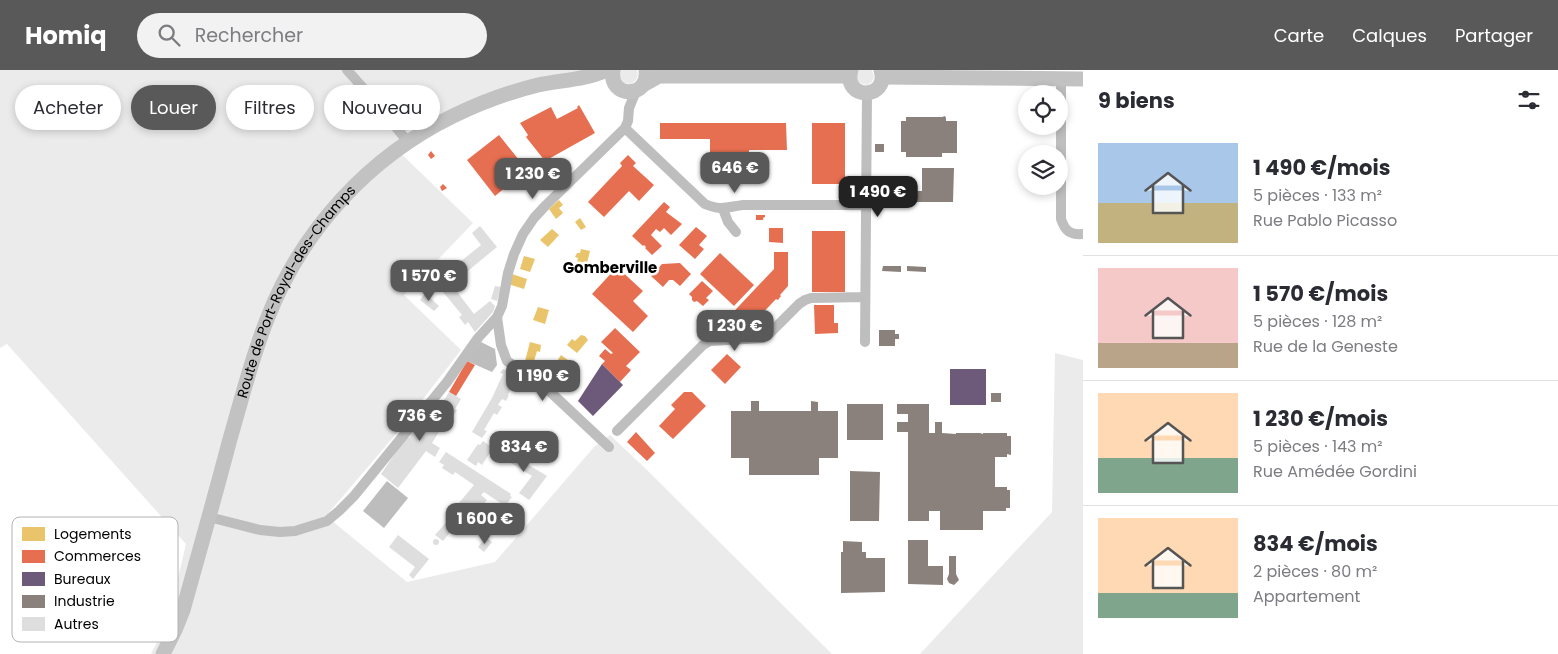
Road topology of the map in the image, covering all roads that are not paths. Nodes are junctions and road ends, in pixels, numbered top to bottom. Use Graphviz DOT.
graph roads {
  1 [pos="347,70"];
  2 [pos="850,73"];
  3 [pos="882,74"];
  4 [pos="632,78"];
  5 [pos="1061,79"];
  6 [pos="1083,79"];
  7 [pos="866,93"];
  8 [pos="625,128"];
  9 [pos="408,142"];
  10 [pos="866,205"];
  11 [pos="723,209"];
  12 [pos="736,232"];
  13 [pos="1083,234"];
  14 [pos="865,297"];
  15 [pos="497,317"];
  16 [pos="484,332"];
  17 [pos="864,342"];
  18 [pos="502,345"];
  19 [pos="617,431"];
  20 [pos="608,447"];
  21 [pos="209,517"];
  22 [pos="178,621"];
  23 [pos="169,642"];
  24 [pos="163,654"];
  1 -- 9 [label="street"];
  2 -- 4 [label="main road, Route de Port-Royal-des-Champs"];
  2 -- 7 [label="main road"];
  3 -- 5 [label="main road"];
  3 -- 7 [label="main road"];
  4 -- 8 [label="street"];
  4 -- 9 [label="main road, Route de Port-Royal-des-Champs"];
  5 -- 6 [label="main road"];
  5 -- 13 [label="street"];
  7 -- 10 [label="street"];
  8 -- 11 [label="street"];
  8 -- 15 [label="street"];
  9 -- 21 [label="main road, Route de Port-Royal-des-Champs"];
  10 -- 11 [label="street"];
  10 -- 14 [label="street"];
  11 -- 12 [label="street"];
  14 -- 17 [label="street"];
  14 -- 19 [label="street"];
  15 -- 16 [label="street"];
  15 -- 18 [label="street"];
  16 -- 18 [label="street"];
  16 -- 21 [label="street"];
  18 -- 20 [label="street"];
  21 -- 22 [label="main road, Route de Port-Royal-des-Champs"];
  23 -- 24 [label="main road, Route de Port-Royal-des-Champs"];
}
